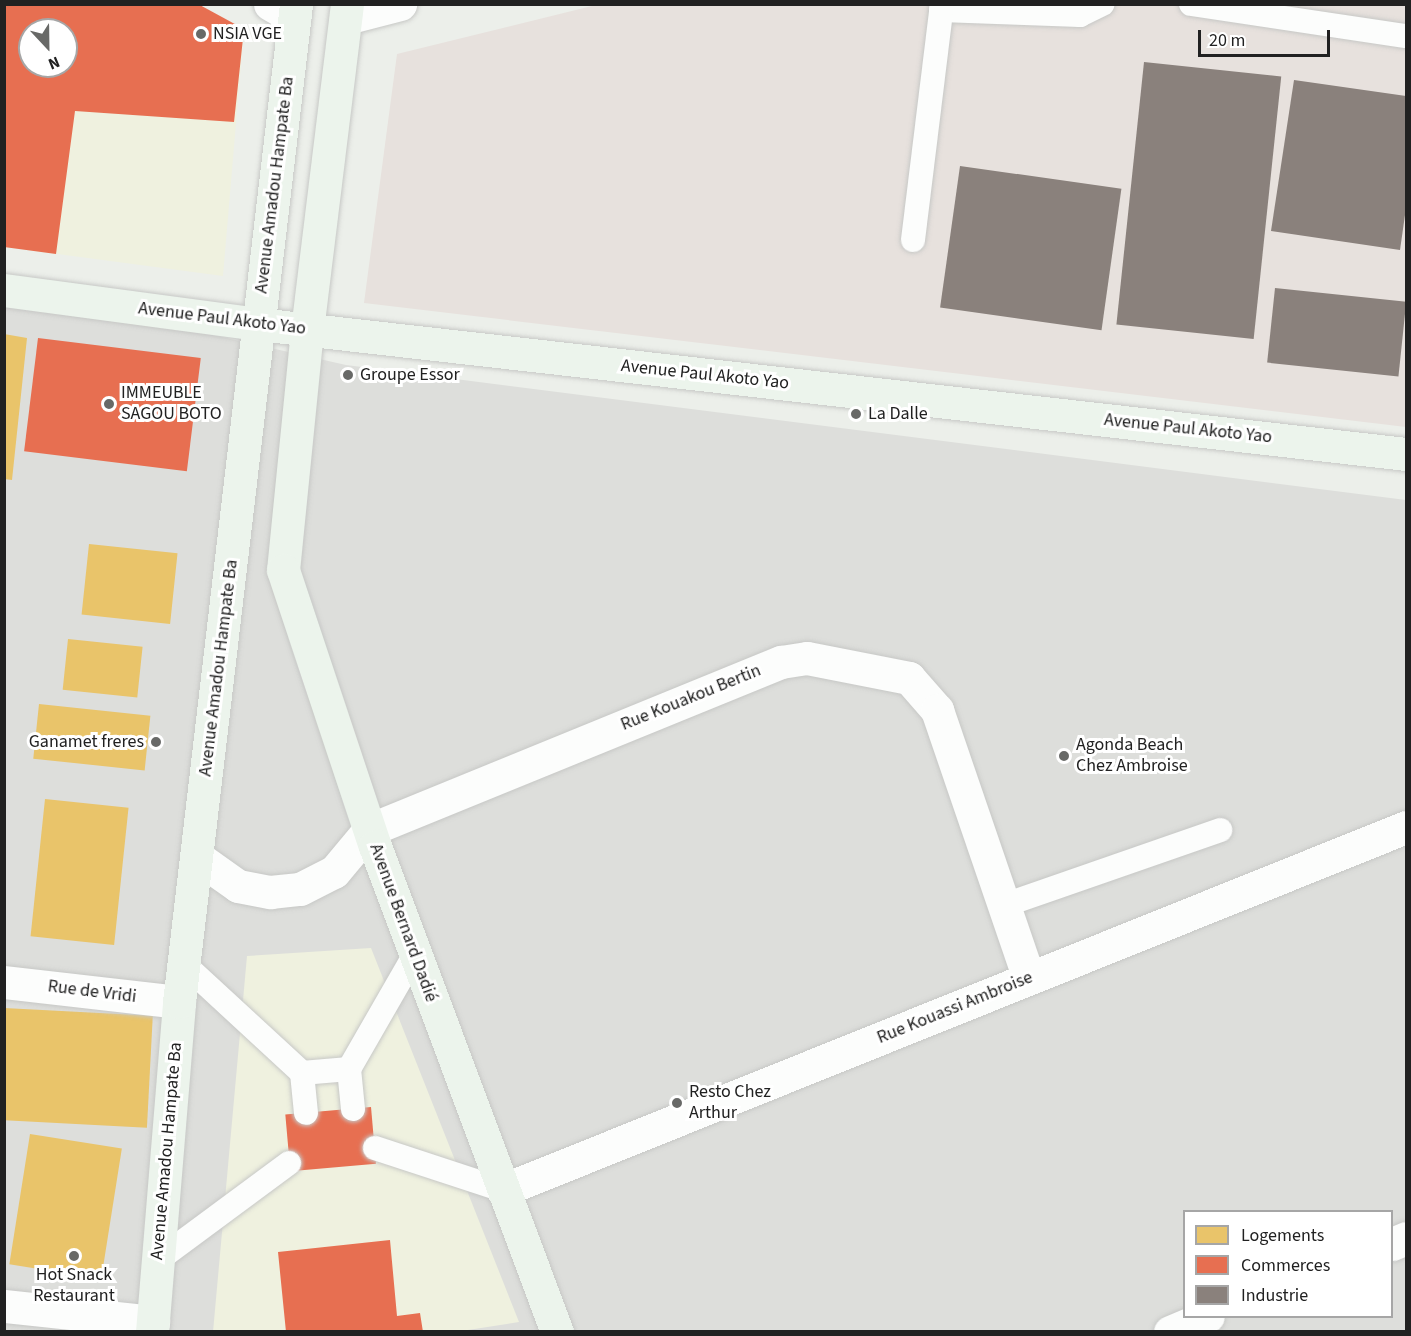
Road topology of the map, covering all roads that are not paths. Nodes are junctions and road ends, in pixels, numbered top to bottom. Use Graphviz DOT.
graph roads {
  1 [pos="400,4"];
  2 [pos="1103,4"];
  3 [pos="1191,4"];
  4 [pos="942,7"];
  5 [pos="287,9"];
  6 [pos="346,11"];
  7 [pos="1407,36"];
  8 [pos="913,240"];
  9 [pos="4,290"];
  10 [pos="258,324"];
  11 [pos="307,330"];
  12 [pos="1407,454"];
  13 [pos="1407,827"];
  14 [pos="369,830"];
  15 [pos="1220,830"];
  16 [pos="197,857"];
  17 [pos="1005,904"];
  18 [pos="414,956"];
  19 [pos="184,964"];
  20 [pos="1029,978"];
  21 [pos="4,982"];
  22 [pos="179,1002"];
  23 [pos="349,1069"];
  24 [pos="302,1073"];
  25 [pos="353,1109"];
  26 [pos="306,1113"];
  27 [pos="375,1148"];
  28 [pos="289,1163"];
  29 [pos="503,1190"];
  30 [pos="1407,1238"];
  31 [pos="1393,1244"];
  32 [pos="158,1260"];
  33 [pos="4,1306"];
  34 [pos="1205,1318"];
  35 [pos="152,1327"];
  36 [pos="557,1332"];
  37 [pos="1170,1332"];
  1 -- 6 [label="street"];
  2 -- 4 [label="lane"];
  3 -- 7 [label="lane"];
  4 -- 8 [label="lane"];
  5 -- 10 [label="street, Avenue Amadou Hampate Ba"];
  6 -- 11 [label="street"];
  9 -- 10 [label="street, Avenue Paul Akoto Yao"];
  10 -- 11 [label="street, Avenue Paul Akoto Yao"];
  10 -- 16 [label="street, Avenue Amadou Hampate Ba"];
  11 -- 12 [label="street, Avenue Paul Akoto Yao"];
  11 -- 14 [label="street, Avenue Bernard Dadié"];
  13 -- 20 [label="street, Rue Kouassi Ambroise"];
  14 -- 16 [label="street, Rue Kouakou Bertin"];
  14 -- 17 [label="street, Rue Kouakou Bertin"];
  14 -- 18 [label="street, Avenue Bernard Dadié"];
  15 -- 17 [label="lane"];
  16 -- 19 [label="street, Avenue Amadou Hampate Ba"];
  17 -- 20 [label="street, Rue Kouakou Bertin"];
  18 -- 23 [label="lane"];
  18 -- 29 [label="street, Avenue Bernard Dadié"];
  19 -- 22 [label="street, Avenue Amadou Hampate Ba"];
  19 -- 24 [label="lane"];
  20 -- 29 [label="street, Rue Kouassi Ambroise"];
  21 -- 22 [label="street, Rue de Vridi"];
  22 -- 32 [label="street, Avenue Amadou Hampate Ba"];
  23 -- 24 [label="lane"];
  23 -- 25 [label="lane"];
  24 -- 26 [label="lane"];
  27 -- 29 [label="lane"];
  28 -- 32 [label="lane"];
  29 -- 36 [label="street, Avenue Bernard Dadié"];
  30 -- 31 [label="street"];
  32 -- 35 [label="street, Avenue Amadou Hampate Ba"];
  33 -- 35 [label="street"];
  34 -- 37 [label="street"];
}
